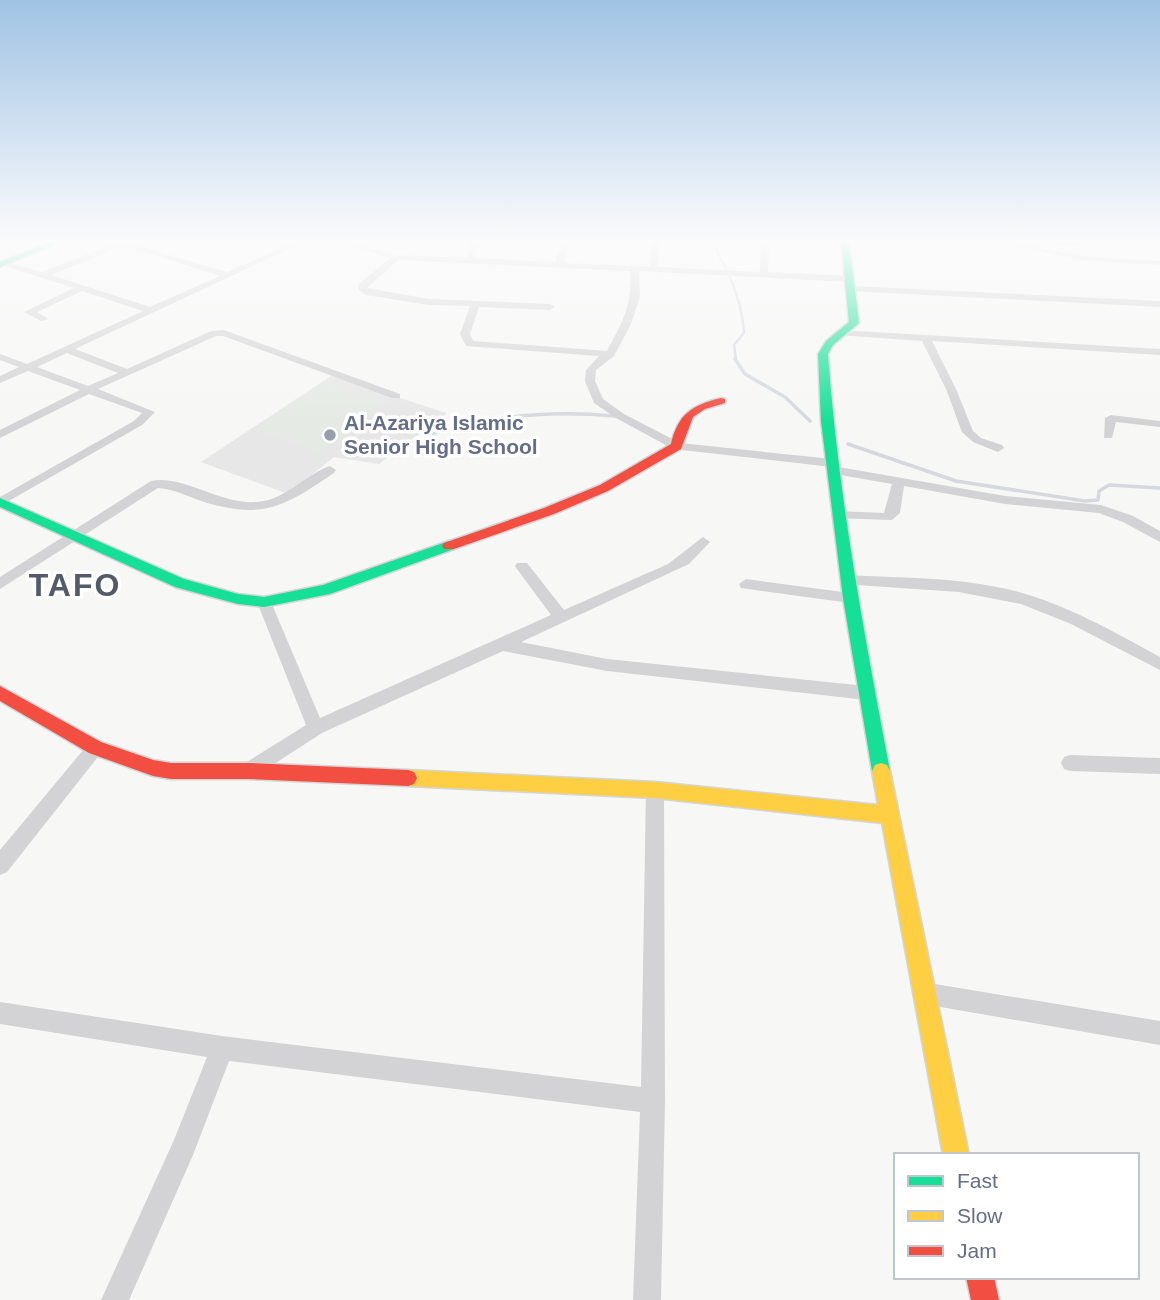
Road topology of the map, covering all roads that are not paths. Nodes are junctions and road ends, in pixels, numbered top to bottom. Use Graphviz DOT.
graph roads {
  1 [pos="51,302"];
  2 [pos="124,302"];
  3 [pos="167,302"];
  4 [pos="441,302"];
  5 [pos="634,302"];
  6 [pos="852,302"];
  7 [pos="1124,302"];
  8 [pos="475,304"];
  9 [pos="1160,304"];
  10 [pos="550,307"];
  11 [pos="149,310"];
  12 [pos="44,319"];
  13 [pos="841,333"];
  14 [pos="926,340"];
  15 [pos="66,349"];
  16 [pos="1160,352"];
  17 [pos="610,354"];
  18 [pos="0,358"];
  19 [pos="27,368"];
  20 [pos="126,372"];
  21 [pos="0,380"];
  22 [pos="90,389"];
  23 [pos="396,396"];
  24 [pos="721,401"];
  25 [pos="1160,424"];
  26 [pos="0,435"];
  27 [pos="1108,436"];
  28 [pos="677,446"];
  29 [pos="998,448"];
  30 [pos="832,466"];
  31 [pos="330,470"];
  32 [pos="900,481"];
  33 [pos="0,502"];
  34 [pos="838,515"];
  35 [pos="76,537"];
  36 [pos="1160,537"];
  37 [pos="703,542"];
  38 [pos="522,566"];
  39 [pos="847,580"];
  40 [pos="0,584"];
  41 [pos="747,584"];
  42 [pos="850,598"];
  43 [pos="264,602"];
  44 [pos="561,617"];
  45 [pos="500,644"];
  46 [pos="1160,664"];
  47 [pos="0,693"];
  48 [pos="866,693"];
  49 [pos="316,728"];
  50 [pos="95,748"];
  51 [pos="1070,763"];
  52 [pos="1160,766"];
  53 [pos="248,771"];
  54 [pos="655,790"];
  55 [pos="890,815"];
  56 [pos="0,865"];
  57 [pos="923,993"];
  58 [pos="0,1013"];
  59 [pos="1160,1033"];
  60 [pos="222,1048"];
  61 [pos="653,1101"];
  62 [pos="956,1153"];
  63 [pos="980,1279"];
  64 [pos="115,1300"];
  65 [pos="647,1300"];
  66 [pos="985,1300"];
  1 -- 12 [label="street"];
  2 -- 11 [label="street"];
  3 -- 11 [label="street"];
  4 -- 8 [label="street"];
  5 -- 17 [label="street"];
  6 -- 13 [label="street"];
  7 -- 9 [label="street"];
  8 -- 10 [label="street"];
  8 -- 17 [label="street"];
  11 -- 15 [label="street"];
  13 -- 14 [label="street"];
  13 -- 30 [label="street"];
  14 -- 16 [label="street"];
  14 -- 29 [label="street"];
  15 -- 19 [label="street"];
  15 -- 20 [label="street"];
  17 -- 28 [label="street"];
  18 -- 19 [label="street"];
  19 -- 21 [label="street"];
  19 -- 22 [label="street"];
  20 -- 22 [label="street"];
  20 -- 23 [label="street"];
  22 -- 26 [label="street"];
  22 -- 33 [label="street"];
  24 -- 28 [label="street"];
  25 -- 27 [label="street"];
  28 -- 30 [label="street"];
  28 -- 43 [label="street"];
  30 -- 32 [label="street"];
  30 -- 34 [label="street"];
  31 -- 35 [label="street"];
  32 -- 34 [label="street"];
  32 -- 36 [label="street"];
  33 -- 35 [label="street"];
  34 -- 39 [label="street"];
  35 -- 40 [label="street"];
  35 -- 43 [label="street"];
  37 -- 44 [label="street"];
  38 -- 44 [label="street"];
  39 -- 42 [label="street"];
  39 -- 46 [label="street"];
  41 -- 42 [label="street"];
  42 -- 48 [label="street"];
  43 -- 49 [label="street"];
  44 -- 45 [label="street"];
  45 -- 48 [label="street"];
  45 -- 49 [label="street"];
  47 -- 50 [label="street"];
  48 -- 55 [label="street"];
  49 -- 53 [label="street"];
  50 -- 53 [label="street"];
  50 -- 56 [label="street"];
  51 -- 52 [label="street"];
  53 -- 54 [label="street"];
  54 -- 55 [label="street"];
  54 -- 61 [label="street"];
  55 -- 57 [label="street"];
  57 -- 59 [label="street"];
  57 -- 62 [label="street"];
  58 -- 60 [label="street"];
  60 -- 61 [label="street"];
  60 -- 64 [label="street"];
  61 -- 65 [label="street"];
  63 -- 66 [label="street"];
}
